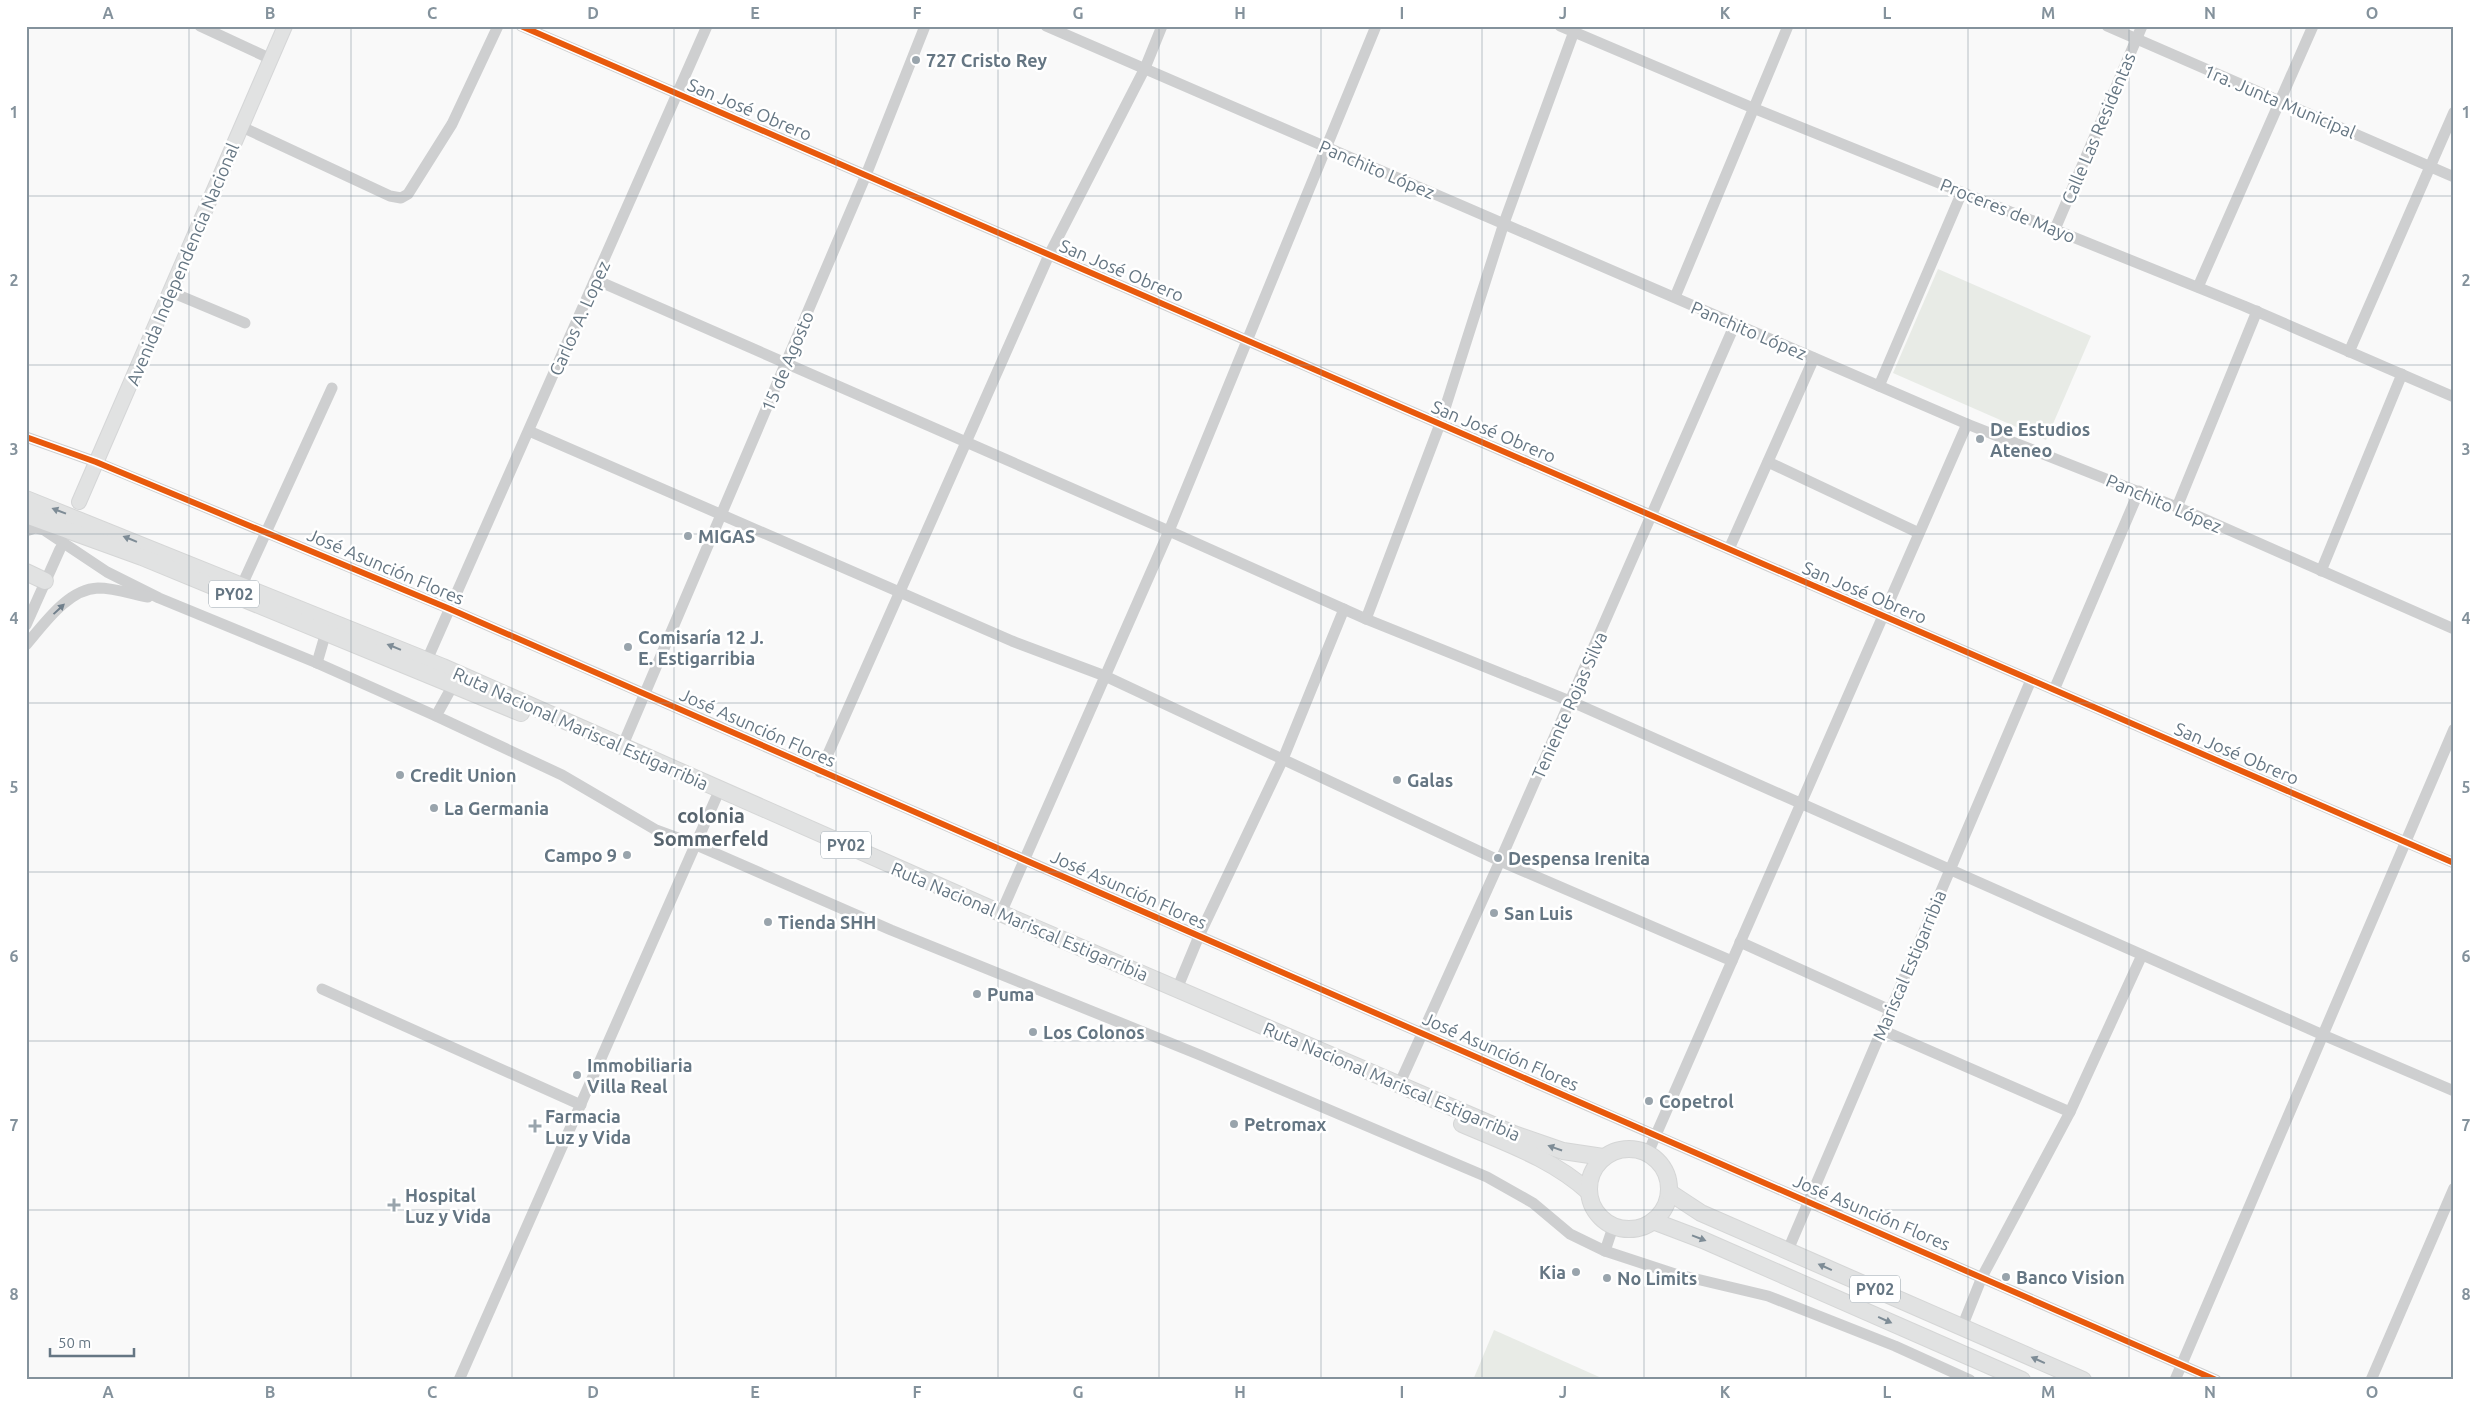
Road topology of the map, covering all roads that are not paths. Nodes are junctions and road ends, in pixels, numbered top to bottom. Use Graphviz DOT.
graph roads {
  1 [pos="200,26"];
  2 [pos="285,26"];
  3 [pos="498,26"];
  4 [pos="522,26"];
  5 [pos="707,26"];
  6 [pos="925,26"];
  7 [pos="1046,26"];
  8 [pos="1162,26"];
  9 [pos="1376,26"];
  10 [pos="1560,26"];
  11 [pos="1788,26"];
  12 [pos="2107,26"];
  13 [pos="2142,26"];
  14 [pos="2313,26"];
  15 [pos="1575,29"];
  16 [pos="2137,39"];
  17 [pos="271,58"];
  18 [pos="1145,68"];
  19 [pos="678,94"];
  20 [pos="2280,101"];
  21 [pos="1754,108"];
  22 [pos="2454,112"];
  23 [pos="242,127"];
  24 [pos="1326,147"];
  25 [pos="2430,166"];
  26 [pos="866,175"];
  27 [pos="2454,177"];
  28 [pos="1962,192"];
  29 [pos="1504,223"];
  30 [pos="2054,229"];
  31 [pos="1050,255"];
  32 [pos="596,280"];
  33 [pos="2198,287"];
  34 [pos="170,292"];
  35 [pos="1675,297"];
  36 [pos="2257,312"];
  37 [pos="245,323"];
  38 [pos="1735,324"];
  39 [pos="1248,341"];
  40 [pos="2349,352"];
  41 [pos="1814,358"];
  42 [pos="786,363"];
  43 [pos="2402,374"];
  44 [pos="1879,386"];
  45 [pos="332,388"];
  46 [pos="2454,397"];
  47 [pos="1440,424"];
  48 [pos="1967,424"];
  49 [pos="529,431"];
  50 [pos="26,437"];
  51 [pos="965,442"];
  52 [pos="96,462"];
  53 [pos="1768,462"];
  54 [pos="2139,491"];
  55 [pos="26,499"];
  56 [pos="79,502"];
  57 [pos="2177,507"];
  58 [pos="26,515"];
  59 [pos="722,515"];
  60 [pos="1651,516"];
  61 [pos="1169,530"];
  62 [pos="26,531"];
  63 [pos="267,533"];
  64 [pos="1919,533"];
  65 [pos="60,549"];
  66 [pos="1729,549"];
  67 [pos="26,572"];
  68 [pos="2321,572"];
  69 [pos="45,581"];
  70 [pos="242,585"];
  71 [pos="898,592"];
  72 [pos="159,598"];
  73 [pos="450,609"];
  74 [pos="1344,609"];
  75 [pos="1883,616"];
  76 [pos="1366,619"];
  77 [pos="26,625"];
  78 [pos="2454,629"];
  79 [pos="326,632"];
  80 [pos="26,645"];
  81 [pos="427,660"];
  82 [pos="317,663"];
  83 [pos="1105,676"];
  84 [pos="2031,680"];
  85 [pos="453,685"];
  86 [pos="2054,690"];
  87 [pos="646,694"];
  88 [pos="1570,701"];
  89 [pos="436,716"];
  90 [pos="2454,729"];
  91 [pos="622,747"];
  92 [pos="1283,759"];
  93 [pos="820,772"];
  94 [pos="716,798"];
  95 [pos="1801,803"];
  96 [pos="2405,842"];
  97 [pos="694,844"];
  98 [pos="1025,860"];
  99 [pos="1500,861"];
  100 [pos="2454,863"];
  101 [pos="1950,870"];
  102 [pos="1001,913"];
  103 [pos="1199,936"];
  104 [pos="1740,942"];
  105 [pos="2142,955"];
  106 [pos="1732,961"];
  107 [pos="322,989"];
  108 [pos="1177,989"];
  109 [pos="1890,1010"];
  110 [pos="1882,1030"];
  111 [pos="1422,1033"];
  112 [pos="2322,1035"];
  113 [pos="1399,1085"];
  114 [pos="2454,1091"];
  115 [pos="581,1105"];
  116 [pos="2070,1112"];
  117 [pos="1656,1135"];
  118 [pos="1648,1154"];
  119 [pos="1603,1158"];
  120 [pos="2454,1188"];
  121 [pos="1589,1192"];
  122 [pos="1670,1192"];
  123 [pos="1809,1202"];
  124 [pos="1653,1221"];
  125 [pos="1613,1227"];
  126 [pos="1788,1250"];
  127 [pos="1605,1251"];
  128 [pos="1982,1277"];
  129 [pos="1962,1327"];
  130 [pos="2181,1365"];
  131 [pos="459,1380"];
  132 [pos="1970,1380"];
  133 [pos="2022,1380"];
  134 [pos="2083,1380"];
  135 [pos="2175,1380"];
  136 [pos="2216,1380"];
  137 [pos="2371,1380"];
  1 -- 17 [label="street"];
  2 -- 17 [label="main road, Avenida Independencia Nacional"];
  3 -- 23 [label="street"];
  4 -- 19 [label="street, San José Obrero"];
  5 -- 19 [label="street, Carlos A. Lopez"];
  6 -- 26 [label="street, 15 de Agosto"];
  7 -- 18 [label="street, Panchito López"];
  8 -- 18 [label="street"];
  9 -- 24 [label="street"];
  10 -- 15 [label="street, Proceres de Mayo"];
  11 -- 21 [label="street"];
  12 -- 16 [label="street, 1ra. Junta Municipal"];
  13 -- 16 [label="street, Calle Las Residentas"];
  14 -- 20 [label="street"];
  15 -- 21 [label="street, Proceres de Mayo"];
  15 -- 29 [label="street"];
  16 -- 20 [label="street, 1ra. Junta Municipal"];
  16 -- 30 [label="street, Calle Las Residentas"];
  17 -- 23 [label="main road, Avenida Independencia Nacional"];
  18 -- 24 [label="street, Panchito López"];
  18 -- 31 [label="street"];
  19 -- 26 [label="street, San José Obrero"];
  19 -- 32 [label="street, Carlos A. Lopez"];
  20 -- 25 [label="street, 1ra. Junta Municipal"];
  20 -- 33 [label="street"];
  21 -- 28 [label="street, Proceres de Mayo"];
  21 -- 35 [label="street"];
  22 -- 25 [label="street"];
  23 -- 34 [label="main road, Avenida Independencia Nacional"];
  24 -- 29 [label="street, Panchito López"];
  24 -- 39 [label="street"];
  25 -- 27 [label="street, 1ra. Junta Municipal"];
  25 -- 40 [label="street"];
  26 -- 31 [label="street, San José Obrero"];
  26 -- 42 [label="street, 15 de Agosto"];
  28 -- 30 [label="street, Proceres de Mayo"];
  28 -- 44 [label="street"];
  29 -- 35 [label="street, Panchito López"];
  29 -- 47 [label="street"];
  30 -- 33 [label="street, Proceres de Mayo"];
  31 -- 39 [label="street, San José Obrero"];
  31 -- 51 [label="street"];
  32 -- 42 [label="street"];
  32 -- 49 [label="street, Carlos A. Lopez"];
  33 -- 36 [label="street, Proceres de Mayo"];
  34 -- 37 [label="street"];
  34 -- 52 [label="main road, Avenida Independencia Nacional"];
  35 -- 38 [label="street, Panchito López"];
  36 -- 40 [label="street, Proceres de Mayo"];
  36 -- 57 [label="street"];
  38 -- 41 [label="street, Panchito López"];
  38 -- 60 [label="street, Teniente Rojas Silva"];
  39 -- 47 [label="street, San José Obrero"];
  39 -- 61 [label="street"];
  40 -- 43 [label="street, Proceres de Mayo"];
  41 -- 44 [label="street, Panchito López"];
  41 -- 53 [label="street"];
  42 -- 51 [label="street"];
  42 -- 59 [label="street, 15 de Agosto"];
  43 -- 46 [label="street, Proceres de Mayo"];
  43 -- 68 [label="street"];
  44 -- 48 [label="street, Panchito López"];
  45 -- 63 [label="street"];
  47 -- 60 [label="street, San José Obrero"];
  47 -- 76 [label="street"];
  48 -- 54 [label="street, Panchito López"];
  48 -- 64 [label="street"];
  49 -- 59 [label="street"];
  49 -- 73 [label="street, Carlos A. Lopez"];
  50 -- 52 [label="street, José Asunción Flores"];
  51 -- 61 [label="street"];
  51 -- 71 [label="street"];
  52 -- 56 [label="main road, Avenida Independencia Nacional"];
  52 -- 63 [label="street, José Asunción Flores"];
  53 -- 64 [label="street"];
  53 -- 66 [label="street"];
  54 -- 57 [label="street, Panchito López"];
  54 -- 86 [label="street"];
  70 -- 55 [label="highway, Ruta Nacional Mariscal Estigarribia / PY02, one-way"];
  57 -- 68 [label="street, Panchito López"];
  58 -- 79 [label="highway, Ruta Nacional Mariscal Estigarribia / PY02"];
  59 -- 71 [label="street"];
  59 -- 87 [label="street, 15 de Agosto"];
  60 -- 66 [label="street, San José Obrero"];
  60 -- 88 [label="street, Teniente Rojas Silva"];
  61 -- 74 [label="street"];
  61 -- 83 [label="street"];
  62 -- 72 [label="street"];
  63 -- 70 [label="street"];
  63 -- 73 [label="street, José Asunción Flores"];
  64 -- 75 [label="street"];
  65 -- 69 [label="street"];
  66 -- 75 [label="street, San José Obrero"];
  67 -- 69 [label="highway"];
  68 -- 78 [label="street, Panchito López"];
  69 -- 77 [label="street"];
  81 -- 70 [label="highway, Ruta Nacional Mariscal Estigarribia / PY02, one-way"];
  71 -- 83 [label="street"];
  71 -- 93 [label="street"];
  80 -- 72 [label="street, one-way"];
  72 -- 82 [label="street"];
  73 -- 81 [label="street, Carlos A. Lopez"];
  73 -- 87 [label="street, José Asunción Flores"];
  74 -- 76 [label="street"];
  74 -- 92 [label="street"];
  75 -- 84 [label="street, San José Obrero"];
  75 -- 95 [label="street"];
  76 -- 88 [label="street"];
  79 -- 82 [label="street"];
  79 -- 85 [label="highway, Ruta Nacional Mariscal Estigarribia / PY02"];
  81 -- 91 [label="highway, Ruta Nacional Mariscal Estigarribia / PY02"];
  82 -- 89 [label="street"];
  83 -- 92 [label="street"];
  83 -- 98 [label="street"];
  84 -- 86 [label="street, San José Obrero"];
  84 -- 101 [label="street, Mariscal Estigarribia"];
  85 -- 89 [label="street"];
  85 -- 94 [label="highway, Ruta Nacional Mariscal Estigarribia / PY02"];
  86 -- 96 [label="street, San José Obrero"];
  87 -- 91 [label="street, 15 de Agosto"];
  87 -- 93 [label="street, José Asunción Flores"];
  88 -- 95 [label="street"];
  88 -- 99 [label="street, Teniente Rojas Silva"];
  89 -- 97 [label="street"];
  90 -- 96 [label="street"];
  91 -- 102 [label="highway, Ruta Nacional Mariscal Estigarribia / PY02"];
  92 -- 99 [label="street"];
  92 -- 103 [label="street"];
  93 -- 98 [label="street, José Asunción Flores"];
  94 -- 97 [label="street"];
  94 -- 121 [label="highway, Ruta Nacional Mariscal Estigarribia / PY02"];
  95 -- 101 [label="street"];
  95 -- 104 [label="street"];
  96 -- 100 [label="street, San José Obrero"];
  96 -- 112 [label="street"];
  97 -- 115 [label="street"];
  97 -- 127 [label="street"];
  98 -- 102 [label="street"];
  98 -- 103 [label="street, José Asunción Flores"];
  99 -- 106 [label="street"];
  99 -- 111 [label="street, Teniente Rojas Silva"];
  101 -- 105 [label="street"];
  101 -- 109 [label="street, Mariscal Estigarribia"];
  102 -- 108 [label="highway, Ruta Nacional Mariscal Estigarribia / PY02"];
  103 -- 108 [label="street"];
  103 -- 111 [label="street, José Asunción Flores"];
  104 -- 106 [label="street"];
  104 -- 109 [label="street"];
  105 -- 112 [label="street"];
  105 -- 116 [label="street"];
  106 -- 117 [label="street"];
  107 -- 115 [label="street"];
  108 -- 113 [label="highway, Ruta Nacional Mariscal Estigarribia / PY02"];
  109 -- 110 [label="street, Mariscal Estigarribia"];
  110 -- 116 [label="street"];
  110 -- 123 [label="street, Mariscal Estigarribia"];
  111 -- 113 [label="street, Teniente Rojas Silva"];
  111 -- 117 [label="street, José Asunción Flores"];
  112 -- 114 [label="street"];
  112 -- 130 [label="street"];
  119 -- 113 [label="highway, Ruta Nacional Mariscal Estigarribia / PY02, one-way"];
  115 -- 131 [label="street"];
  116 -- 128 [label="street"];
  117 -- 118 [label="street"];
  117 -- 123 [label="street, José Asunción Flores"];
  118 -- 119 [label="highway"];
  118 -- 122 [label="highway"];
  119 -- 121 [label="highway"];
  120 -- 137 [label="street"];
  121 -- 125 [label="highway, PY02"];
  122 -- 124 [label="highway"];
  122 -- 126 [label="highway, PY02"];
  123 -- 126 [label="street, Mariscal Estigarribia"];
  123 -- 128 [label="street, José Asunción Flores"];
  124 -- 125 [label="highway"];
  124 -- 133 [label="highway, PY02, one-way"];
  125 -- 127 [label="street"];
  129 -- 126 [label="highway, PY02, one-way"];
  127 -- 132 [label="street"];
  128 -- 129 [label="street"];
  128 -- 130 [label="street, José Asunción Flores"];
  134 -- 129 [label="highway, PY02, one-way"];
  130 -- 135 [label="street"];
  130 -- 136 [label="street, José Asunción Flores"];
}
